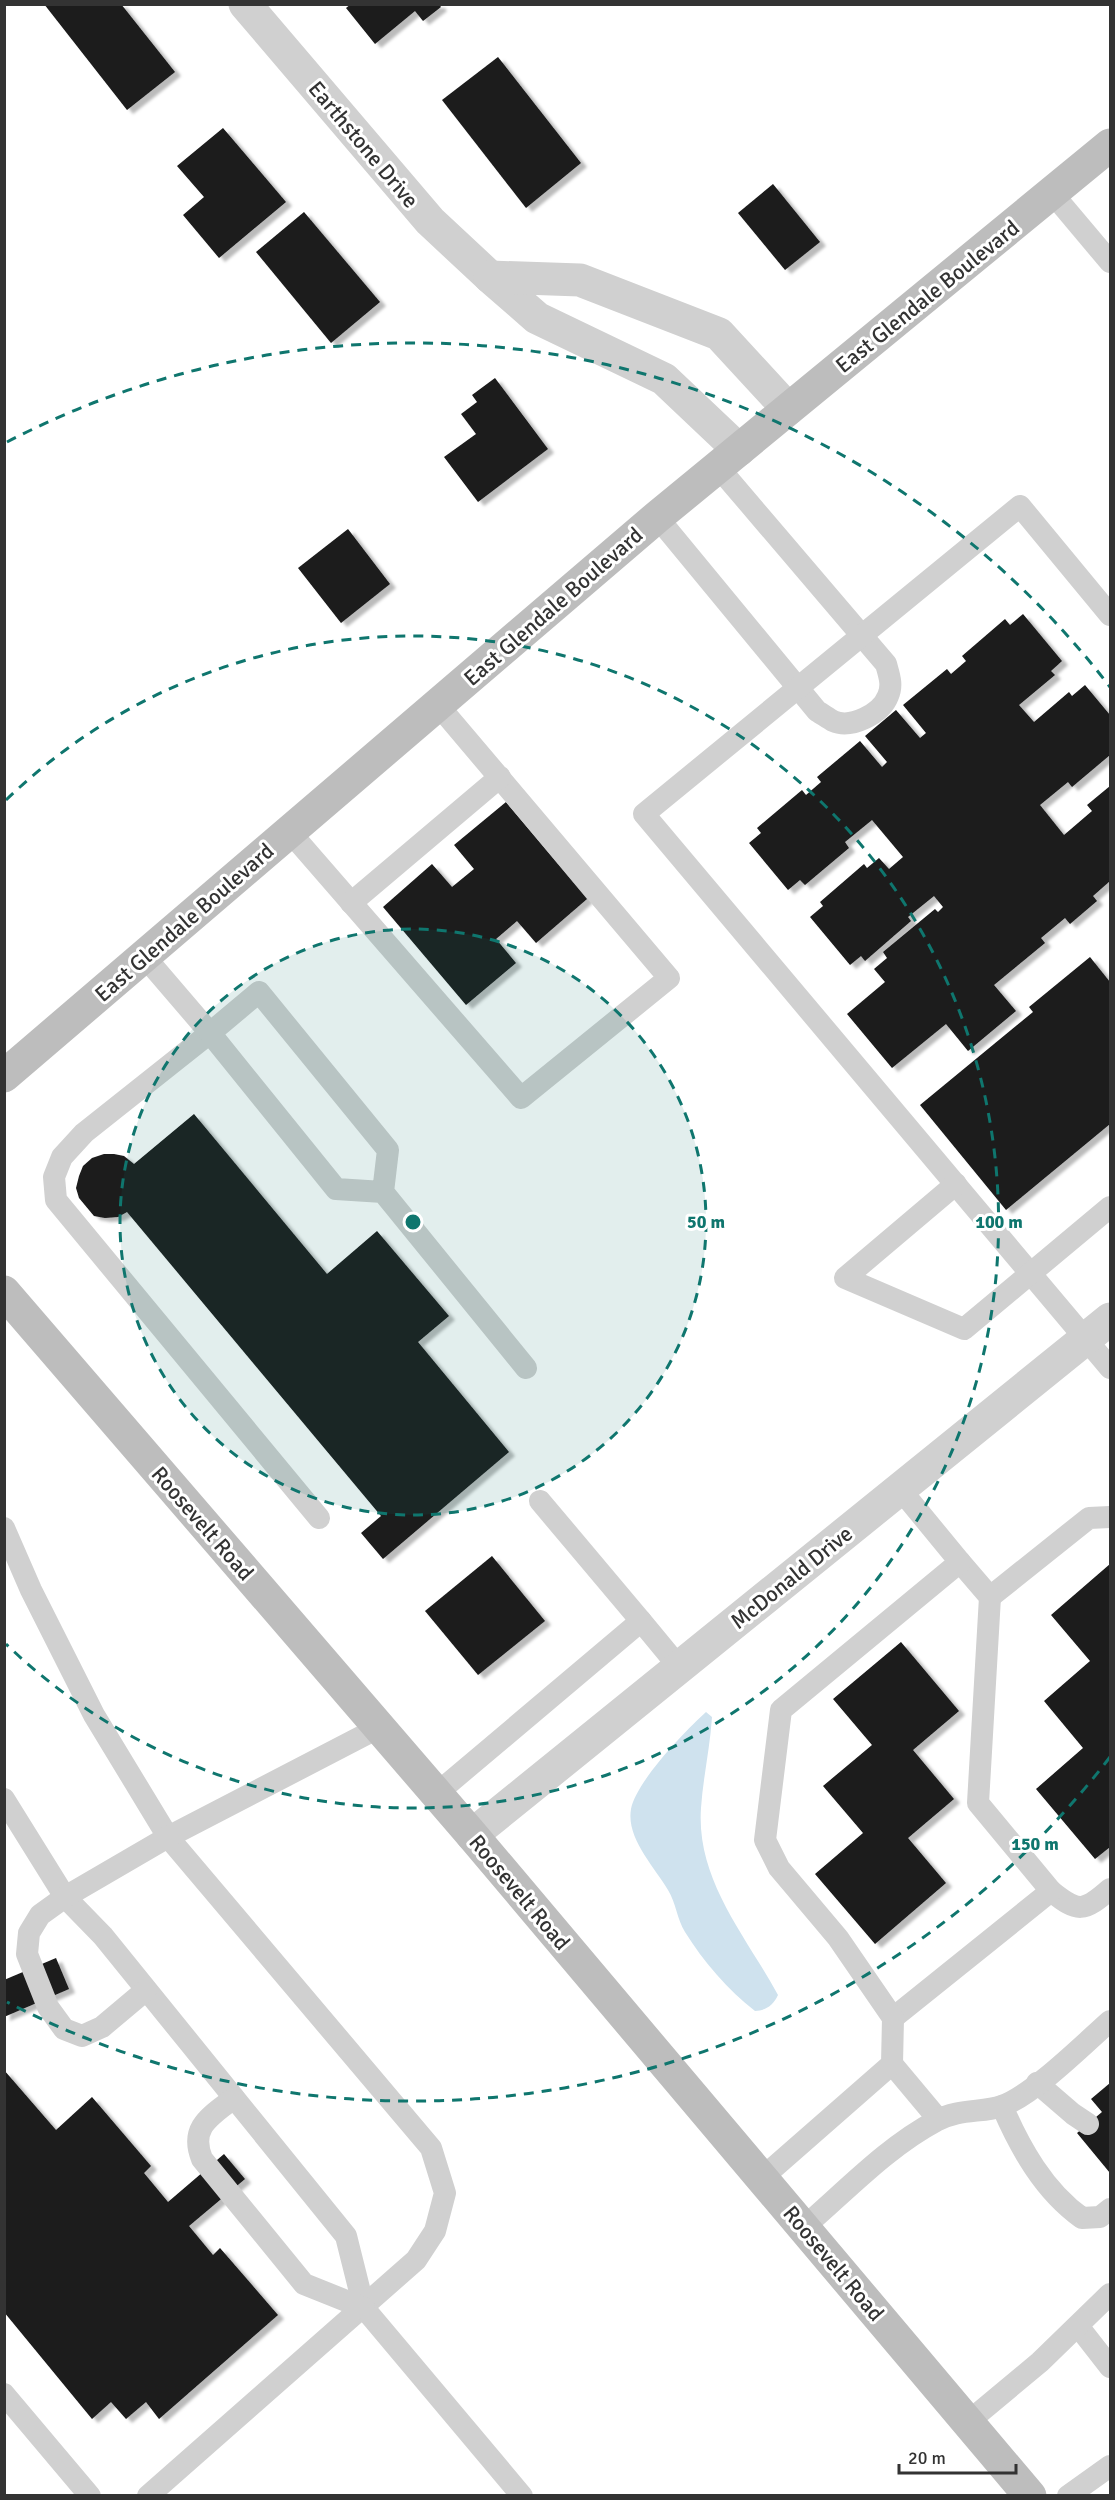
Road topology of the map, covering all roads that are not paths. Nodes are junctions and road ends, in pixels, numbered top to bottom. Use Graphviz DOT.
graph roads {
  1 [pos="245,4"];
  2 [pos="1110,146"];
  3 [pos="1052,193"];
  4 [pos="1110,262"];
  5 [pos="490,278"];
  6 [pos="789,409"];
  7 [pos="728,459"];
  8 [pos="657,517"];
  9 [pos="1110,615"];
  10 [pos="862,635"];
  11 [pos="798,689"];
  12 [pos="438,705"];
  13 [pos="500,777"];
  14 [pos="289,831"];
  15 [pos="351,903"];
  16 [pos="144,956"];
  17 [pos="210,1033"];
  18 [pos="4,1076"];
  19 [pos="956,1184"];
  20 [pos="383,1192"];
  21 [pos="1110,1207"];
  22 [pos="1031,1273"];
  23 [pos="4,1292"];
  24 [pos="1098,1329"];
  25 [pos="526,1368"];
  26 [pos="1110,1368"];
  27 [pos="900,1489"];
  28 [pos="540,1501"];
  29 [pos="1110,1517"];
  30 [pos="319,1518"];
  31 [pos="4,1528"];
  32 [pos="960,1562"];
  33 [pos="990,1597"];
  34 [pos="640,1621"];
  35 [pos="679,1666"];
  36 [pos="378,1728"];
  37 [pos="435,1794"];
  38 [pos="4,1799"];
  39 [pos="472,1835"];
  40 [pos="168,1837"];
  41 [pos="1110,1889"];
  42 [pos="1051,1891"];
  43 [pos="65,1897"];
  44 [pos="146,1990"];
  45 [pos="893,2018"];
  46 [pos="1110,2021"];
  47 [pos="892,2064"];
  48 [pos="1037,2083"];
  49 [pos="234,2098"];
  50 [pos="1002,2106"];
  51 [pos="938,2119"];
  52 [pos="1088,2124"];
  53 [pos="762,2178"];
  54 [pos="1110,2209"];
  55 [pos="804,2227"];
  56 [pos="1110,2295"];
  57 [pos="364,2308"];
  58 [pos="1078,2326"];
  59 [pos="1110,2367"];
  60 [pos="4,2394"];
  61 [pos="968,2422"];
  62 [pos="1110,2466"];
  63 [pos="1029,2495"];
  64 [pos="90,2496"];
  65 [pos="148,2496"];
  66 [pos="522,2496"];
  67 [pos="1068,2496"];
  1 -- 5 [label="street, Earthstone Drive"];
  2 -- 3 [label="street, East Glendale Boulevard"];
  3 -- 4 [label="lane"];
  3 -- 6 [label="street, East Glendale Boulevard"];
  5 -- 6 [label="street"];
  5 -- 7 [label="street, Earthstone Drive"];
  6 -- 7 [label="street, East Glendale Boulevard"];
  7 -- 8 [label="street, East Glendale Boulevard"];
  7 -- 10 [label="lane"];
  8 -- 11 [label="lane"];
  8 -- 12 [label="street, East Glendale Boulevard"];
  9 -- 10 [label="lane"];
  10 -- 11 [label="lane"];
  10 -- 11 [label="lane"];
  11 -- 19 [label="lane"];
  12 -- 13 [label="lane"];
  12 -- 14 [label="street, East Glendale Boulevard"];
  13 -- 15 [label="lane"];
  13 -- 15 [label="lane"];
  14 -- 15 [label="lane"];
  14 -- 16 [label="street, East Glendale Boulevard"];
  16 -- 17 [label="lane"];
  16 -- 18 [label="street, East Glendale Boulevard"];
  17 -- 20 [label="lane"];
  17 -- 20 [label="lane"];
  17 -- 30 [label="lane"];
  19 -- 22 [label="lane"];
  19 -- 22 [label="lane"];
  20 -- 25 [label="lane"];
  21 -- 22 [label="lane"];
  22 -- 24 [label="lane"];
  23 -- 36 [label="street, Roosevelt Road"];
  24 -- 26 [label="lane"];
  24 -- 27 [label="street, McDonald Drive"];
  27 -- 32 [label="lane"];
  27 -- 35 [label="street, McDonald Drive"];
  28 -- 34 [label="lane"];
  29 -- 33 [label="lane"];
  31 -- 40 [label="lane"];
  32 -- 33 [label="lane"];
  32 -- 45 [label="lane"];
  33 -- 42 [label="lane"];
  34 -- 35 [label="lane"];
  34 -- 37 [label="lane"];
  35 -- 39 [label="street, McDonald Drive"];
  36 -- 37 [label="street, Roosevelt Road"];
  36 -- 40 [label="lane"];
  37 -- 39 [label="street, Roosevelt Road"];
  38 -- 43 [label="lane"];
  39 -- 53 [label="street, Roosevelt Road"];
  40 -- 43 [label="lane"];
  40 -- 57 [label="lane"];
  41 -- 42 [label="lane"];
  42 -- 45 [label="lane"];
  43 -- 44 [label="lane"];
  43 -- 44 [label="lane"];
  44 -- 49 [label="lane"];
  45 -- 47 [label="lane"];
  46 -- 48 [label="lane"];
  47 -- 51 [label="lane"];
  47 -- 53 [label="lane"];
  48 -- 50 [label="lane"];
  48 -- 52 [label="lane"];
  49 -- 57 [label="lane"];
  49 -- 57 [label="lane"];
  50 -- 51 [label="lane"];
  50 -- 54 [label="lane"];
  51 -- 55 [label="lane"];
  53 -- 55 [label="street, Roosevelt Road"];
  55 -- 61 [label="street, Roosevelt Road"];
  56 -- 58 [label="lane"];
  57 -- 65 [label="lane"];
  57 -- 66 [label="lane"];
  58 -- 59 [label="lane"];
  58 -- 61 [label="lane"];
  60 -- 64 [label="lane"];
  61 -- 63 [label="street, Roosevelt Road"];
  62 -- 67 [label="lane"];
}
